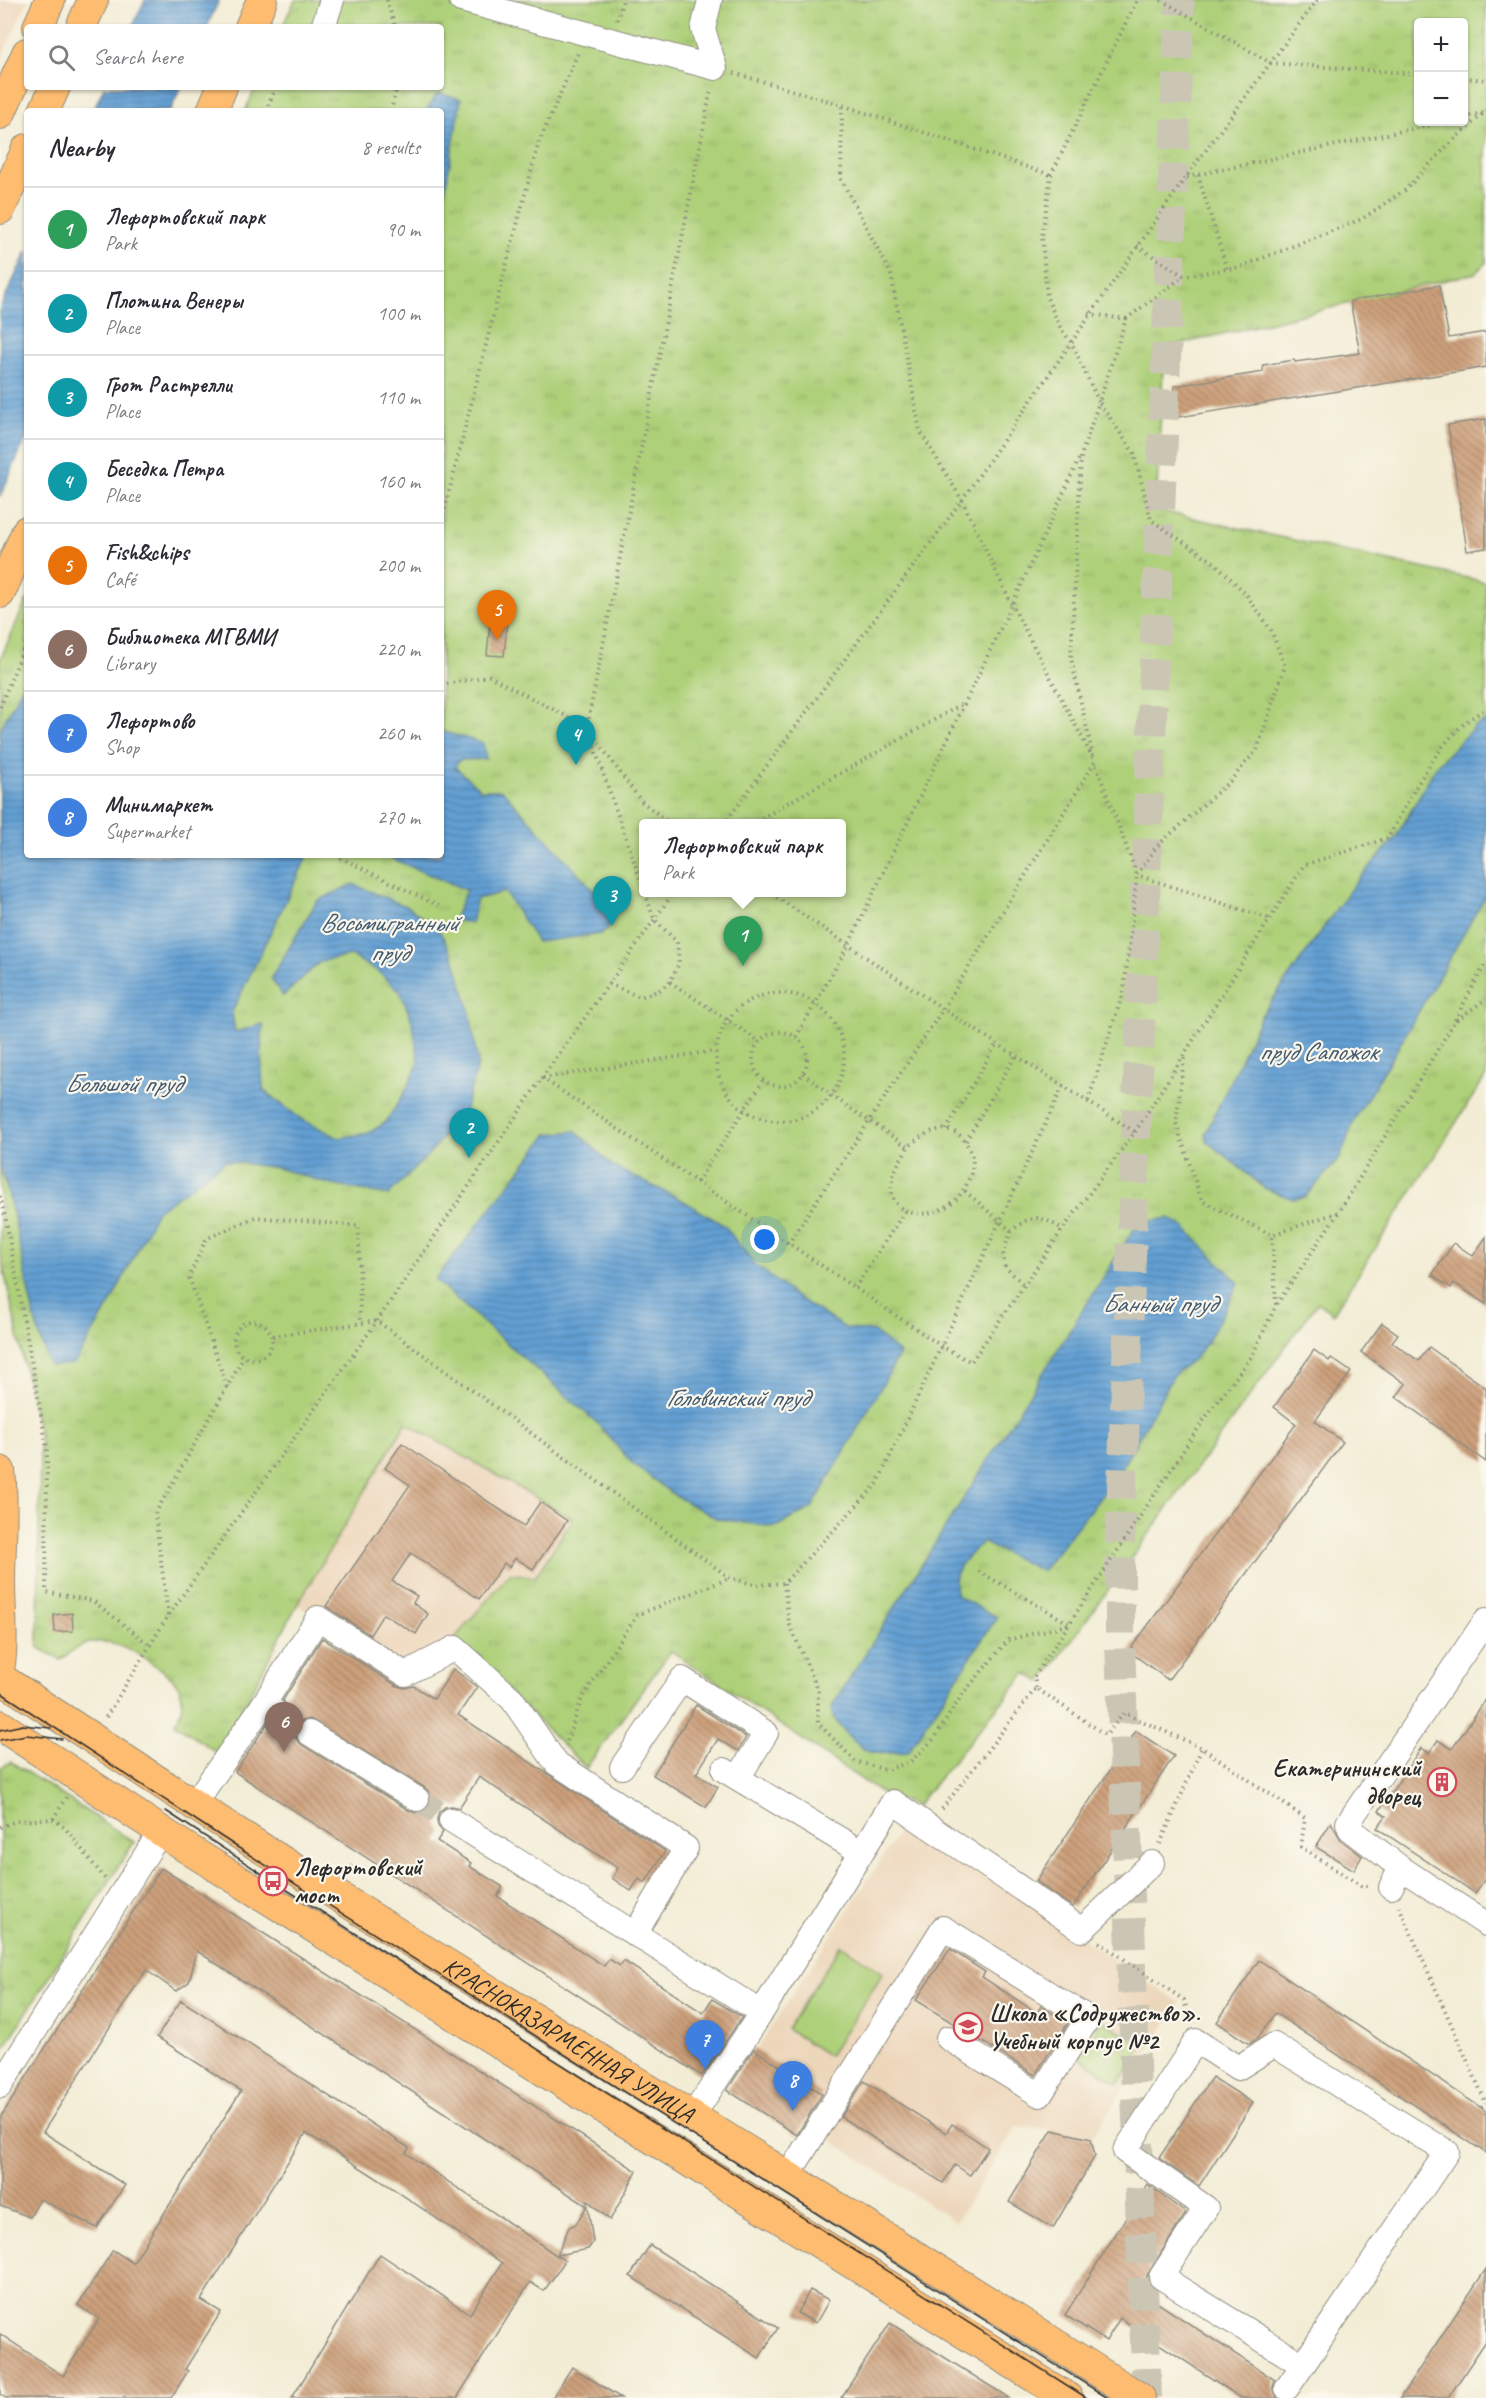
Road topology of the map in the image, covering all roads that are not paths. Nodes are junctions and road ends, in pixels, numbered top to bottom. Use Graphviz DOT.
graph roads {
  1 [pos="50,0"];
  2 [pos="93,0"];
  3 [pos="262,0"];
  4 [pos="332,0"];
  5 [pos="461,0"];
  6 [pos="710,0"];
  7 [pos="39,24"];
  8 [pos="82,24"];
  9 [pos="251,24"];
  10 [pos="324,24"];
  11 [pos="24,60"];
  12 [pos="53,90"];
  13 [pos="221,90"];
  14 [pos="45,108"];
  15 [pos="213,108"];
  16 [pos="0,114"];
  17 [pos="24,156"];
  18 [pos="0,209"];
  19 [pos="24,538"];
  20 [pos="0,593"];
  21 [pos="0,1471"];
  22 [pos="1,1538"];
  23 [pos="1486,1620"];
  24 [pos="0,1664"];
  25 [pos="0,1678"];
  26 [pos="0,1725"];
  27 [pos="309,1733"];
  28 [pos="622,1767"];
  29 [pos="417,1799"];
  30 [pos="194,1804"];
  31 [pos="451,1820"];
  32 [pos="161,1831"];
  33 [pos="861,1852"];
  34 [pos="1152,1863"];
  35 [pos="1486,1924"];
  36 [pos="635,1934"];
  37 [pos="761,2012"];
  38 [pos="948,2038"];
  39 [pos="0,2086"];
  40 [pos="691,2118"];
  41 [pos="788,2177"];
  42 [pos="1303,2365"];
  43 [pos="1287,2388"];
  44 [pos="1068,2398"];
  45 [pos="1140,2398"];
  1 -- 7 [label="main road"];
  2 -- 8 [label="main road"];
  3 -- 9 [label="main road"];
  4 -- 10 [label="lane"];
  5 -- 6 [label="lane"];
  11 -- 16 [label="main road"];
  12 -- 14 [label="main road"];
  13 -- 15 [label="main road"];
  17 -- 18 [label="main road"];
  19 -- 20 [label="main road"];
  21 -- 22 [label="main road"];
  22 -- 24 [label="main road"];
  23 -- 35 [label="lane"];
  25 -- 30 [label="main road, КРАСНОКАЗАРМЕННАЯ УЛИЦА"];
  26 -- 32 [label="main road, КРАСНОКАЗАРМЕННАЯ УЛИЦА"];
  27 -- 29 [label="lane"];
  28 -- 33 [label="lane"];
  30 -- 36 [label="lane"];
  30 -- 40 [label="main road, КРАСНОКАЗАРМЕННАЯ УЛИЦА"];
  31 -- 36 [label="lane"];
  32 -- 39 [label="lane"];
  32 -- 44 [label="main road, КРАСНОКАЗАРМЕННАЯ УЛИЦА"];
  33 -- 34 [label="lane"];
  33 -- 37 [label="lane"];
  36 -- 37 [label="lane"];
  37 -- 40 [label="lane"];
  38 -- 41 [label="lane"];
  40 -- 41 [label="main road, КРАСНОКАЗАРМЕННАЯ УЛИЦА"];
  41 -- 45 [label="main road, КРАСНОКАЗАРМЕННАЯ УЛИЦА"];
  42 -- 42 [label="lane"];
  42 -- 43 [label="lane"];
}
